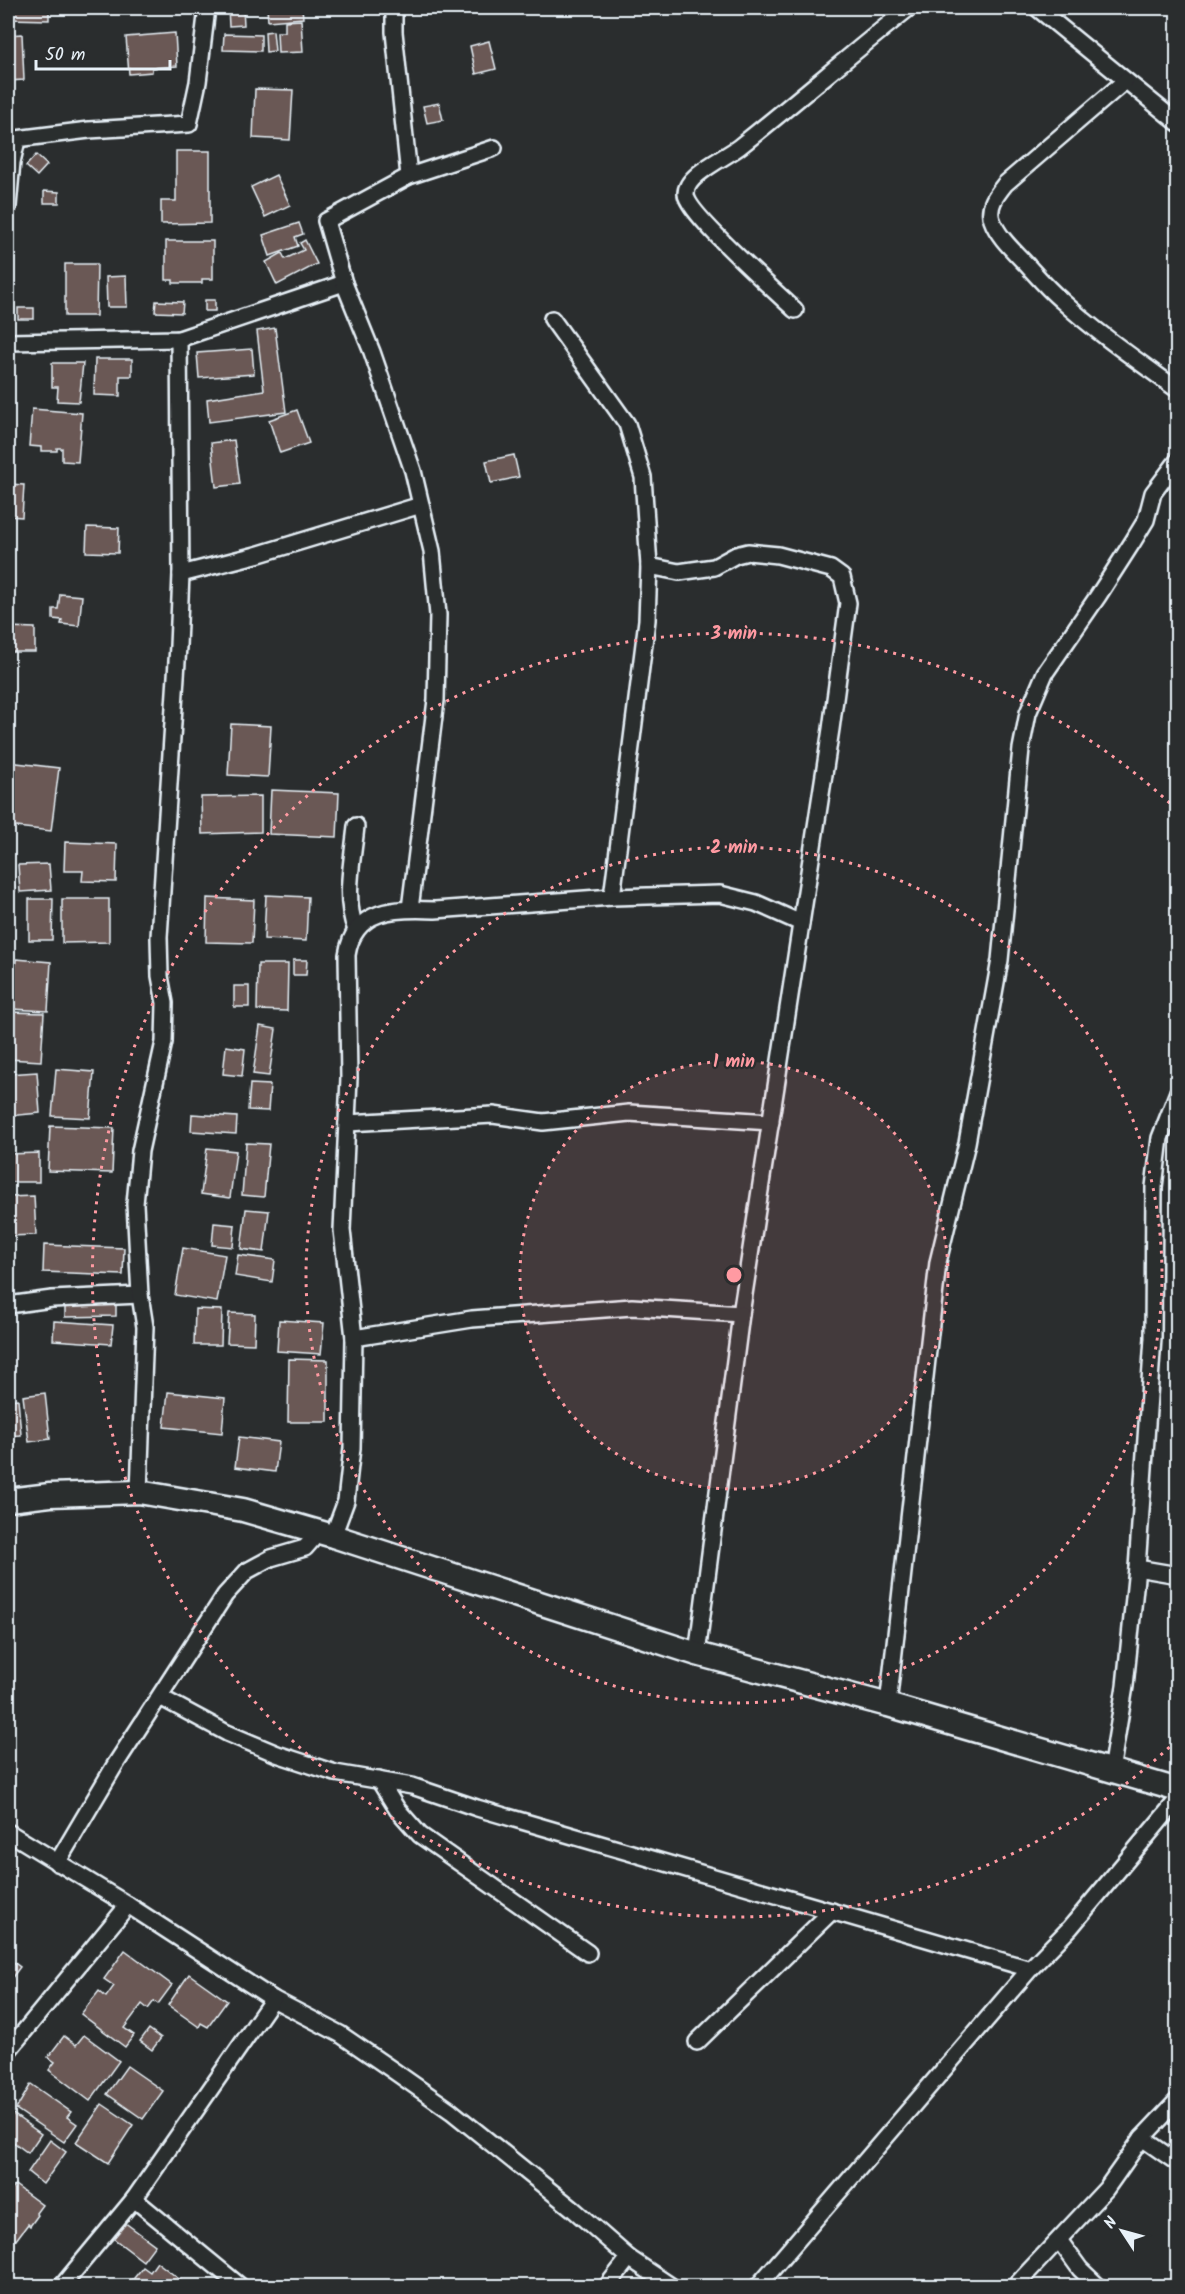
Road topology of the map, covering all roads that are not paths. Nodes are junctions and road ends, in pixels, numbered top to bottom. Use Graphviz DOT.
graph roads {
  1 [pos="207,8"];
  2 [pos="394,8"];
  3 [pos="909,8"];
  4 [pos="1036,8"];
  5 [pos="1125,81"];
  6 [pos="1178,123"];
  7 [pos="12,140"];
  8 [pos="494,148"];
  9 [pos="410,176"];
  10 [pos="8,206"];
  11 [pos="344,283"];
  12 [pos="795,309"];
  13 [pos="552,319"];
  14 [pos="179,339"];
  15 [pos="8,342"];
  16 [pos="1178,390"];
  17 [pos="1178,460"];
  18 [pos="421,505"];
  19 [pos="649,566"];
  20 [pos="181,574"];
  21 [pos="356,826"];
  22 [pos="612,897"];
  23 [pos="410,909"];
  24 [pos="801,923"];
  25 [pos="356,930"];
  26 [pos="1178,1092"];
  27 [pos="771,1122"];
  28 [pos="347,1123"];
  29 [pos="140,1295"];
  30 [pos="8,1305"];
  31 [pos="741,1314"];
  32 [pos="354,1338"];
  33 [pos="140,1492"];
  34 [pos="8,1500"];
  35 [pos="326,1534"];
  36 [pos="1137,1568"];
  37 [pos="1178,1575"];
  38 [pos="697,1654"];
  39 [pos="160,1697"];
  40 [pos="888,1705"];
  41 [pos="1111,1771"];
  42 [pos="379,1780"];
  43 [pos="1178,1790"];
  44 [pos="1178,1799"];
  45 [pos="8,1832"];
  46 [pos="57,1863"];
  47 [pos="128,1905"];
  48 [pos="832,1911"];
  49 [pos="588,1953"];
  50 [pos="1030,1968"];
  51 [pos="273,1999"];
  52 [pos="697,2042"];
  53 [pos="8,2051"];
  54 [pos="1178,2100"];
  55 [pos="1142,2138"];
  56 [pos="1178,2163"];
  57 [pos="134,2199"];
  58 [pos="1059,2240"];
  59 [pos="629,2258"];
  60 [pos="62,2286"];
  61 [pos="240,2286"];
  62 [pos="607,2286"];
  63 [pos="671,2286"];
  64 [pos="758,2286"];
  65 [pos="1015,2286"];
  66 [pos="1098,2286"];
  1 -- 7 [label="street"];
  2 -- 9 [label="street"];
  3 -- 12 [label="street"];
  4 -- 5 [label="street"];
  5 -- 6 [label="street"];
  5 -- 16 [label="street"];
  7 -- 10 [label="street"];
  8 -- 9 [label="street"];
  9 -- 11 [label="street"];
  11 -- 14 [label="street"];
  11 -- 18 [label="street"];
  13 -- 19 [label="street"];
  14 -- 15 [label="street"];
  14 -- 20 [label="street"];
  17 -- 40 [label="street"];
  18 -- 20 [label="street"];
  18 -- 23 [label="street"];
  19 -- 22 [label="street"];
  19 -- 24 [label="street"];
  20 -- 29 [label="street"];
  21 -- 25 [label="street"];
  22 -- 23 [label="street"];
  22 -- 24 [label="street"];
  23 -- 25 [label="street"];
  24 -- 27 [label="street"];
  25 -- 28 [label="street"];
  26 -- 36 [label="street"];
  27 -- 28 [label="street"];
  27 -- 31 [label="street"];
  28 -- 32 [label="street"];
  29 -- 30 [label="street"];
  29 -- 33 [label="street"];
  31 -- 32 [label="street"];
  31 -- 38 [label="street"];
  32 -- 35 [label="street"];
  33 -- 34 [label="street"];
  33 -- 35 [label="street"];
  35 -- 38 [label="street"];
  35 -- 39 [label="street"];
  36 -- 37 [label="street"];
  36 -- 41 [label="street"];
  38 -- 40 [label="street"];
  39 -- 42 [label="street"];
  39 -- 46 [label="street"];
  40 -- 41 [label="street"];
  41 -- 43 [label="street"];
  42 -- 48 [label="street"];
  42 -- 49 [label="street"];
  44 -- 50 [label="street"];
  45 -- 46 [label="street"];
  46 -- 47 [label="street"];
  47 -- 51 [label="street"];
  47 -- 53 [label="street"];
  48 -- 50 [label="street"];
  48 -- 52 [label="street"];
  50 -- 64 [label="street"];
  51 -- 57 [label="street"];
  51 -- 59 [label="street"];
  54 -- 55 [label="street"];
  55 -- 56 [label="street"];
  55 -- 58 [label="street"];
  57 -- 60 [label="street"];
  57 -- 61 [label="street"];
  58 -- 65 [label="street"];
  58 -- 66 [label="street"];
  59 -- 62 [label="street"];
  59 -- 63 [label="street"];
}
